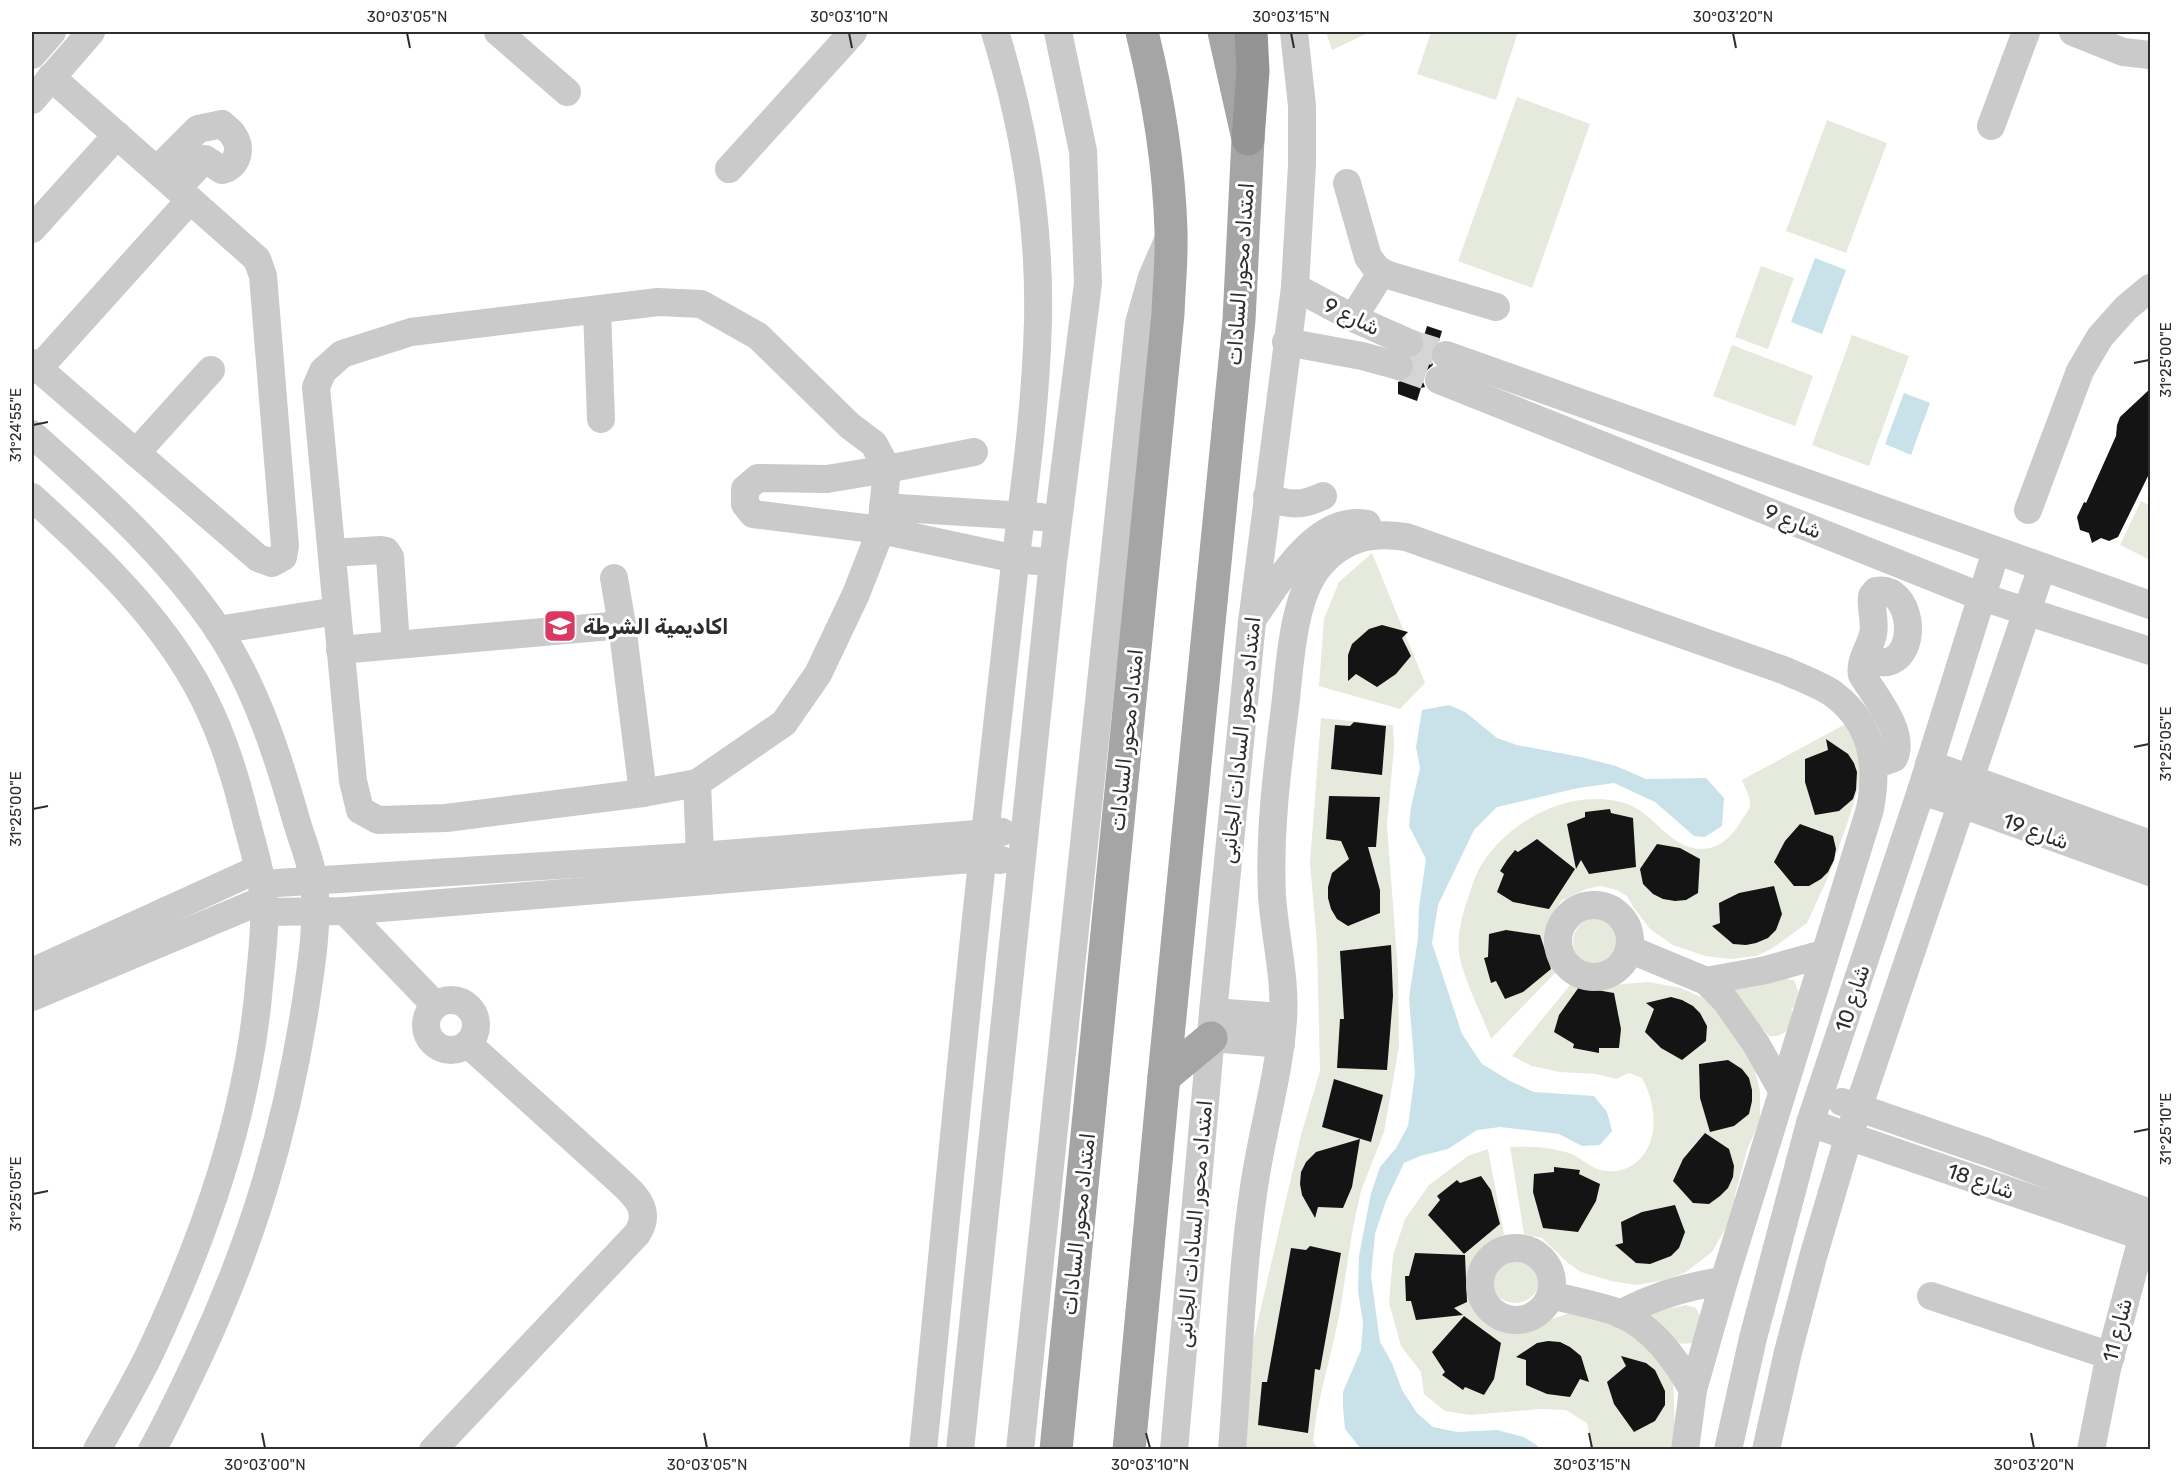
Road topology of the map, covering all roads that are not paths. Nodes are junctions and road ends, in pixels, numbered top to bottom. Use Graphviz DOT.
graph roads {
  1 [pos="52,32"];
  2 [pos="91,32"];
  3 [pos="498,32"];
  4 [pos="853,32"];
  5 [pos="995,32"];
  6 [pos="1059,32"];
  7 [pos="1142,32"];
  8 [pos="1224,32"];
  9 [pos="1251,32"];
  10 [pos="1294,32"];
  11 [pos="2026,32"];
  12 [pos="2073,32"];
  13 [pos="32,55"];
  14 [pos="2151,55"];
  15 [pos="51,77"];
  16 [pos="567,92"];
  17 [pos="32,100"];
  18 [pos="1992,126"];
  19 [pos="117,135"];
  20 [pos="1248,139"];
  21 [pos="729,168"];
  22 [pos="1347,183"];
  23 [pos="174,186"];
  24 [pos="34,221"];
  25 [pos="1171,233"];
  26 [pos="1382,272"];
  27 [pos="1295,287"];
  28 [pos="2151,288"];
  29 [pos="1496,307"];
  30 [pos="597,310"];
  31 [pos="1353,318"];
  32 [pos="1286,342"];
  33 [pos="35,366"];
  34 [pos="211,370"];
  35 [pos="601,419"];
  36 [pos="32,435"];
  37 [pos="974,452"];
  38 [pos="136,453"];
  39 [pos="887,470"];
  40 [pos="1835,492"];
  41 [pos="1267,496"];
  42 [pos="32,498"];
  43 [pos="2028,510"];
  44 [pos="1022,515"];
  45 [pos="882,518"];
  46 [pos="1058,519"];
  47 [pos="1821,532"];
  48 [pos="1377,534"];
  49 [pos="1996,551"];
  50 [pos="332,554"];
  51 [pos="1016,559"];
  52 [pos="1053,562"];
  53 [pos="2042,567"];
  54 [pos="614,578"];
  55 [pos="1257,578"];
  56 [pos="1982,597"];
  57 [pos="2151,605"];
  58 [pos="337,611"];
  59 [pos="2026,611"];
  60 [pos="1252,622"];
  61 [pos="622,625"];
  62 [pos="218,630"];
  63 [pos="396,645"];
  64 [pos="340,650"];
  65 [pos="2151,651"];
  66 [pos="1863,661"];
  67 [pos="1929,764"];
  68 [pos="1874,765"];
  69 [pos="698,783"];
  70 [pos="1921,791"];
  71 [pos="1966,791"];
  72 [pos="643,793"];
  73 [pos="1024,826"];
  74 [pos="2151,844"];
  75 [pos="984,845"];
  76 [pos="700,856"];
  77 [pos="1021,865"];
  78 [pos="2151,872"];
  79 [pos="314,882"];
  80 [pos="262,891"];
  81 [pos="316,910"];
  82 [pos="345,910"];
  83 [pos="1629,949"];
  84 [pos="1823,954"];
  85 [pos="32,972"];
  86 [pos="1707,981"];
  87 [pos="32,997"];
  88 [pos="1212,1025"];
  89 [pos="1282,1031"];
  90 [pos="1164,1077"];
  91 [pos="1782,1090"];
  92 [pos="1820,1094"];
  93 [pos="1858,1107"];
  94 [pos="1810,1123"];
  95 [pos="1849,1135"];
  96 [pos="2148,1225"];
  97 [pos="1724,1281"];
  98 [pos="1551,1295"];
  99 [pos="1931,1296"];
  100 [pos="1620,1314"];
  101 [pos="2111,1356"];
  102 [pos="1694,1390"];
  103 [pos="444,1446"];
  104 [pos="97,1449"];
  105 [pos="152,1449"];
  106 [pos="923,1449"];
  107 [pos="960,1449"];
  108 [pos="1020,1449"];
  109 [pos="1056,1449"];
  110 [pos="1129,1449"];
  111 [pos="1174,1449"];
  112 [pos="1232,1449"];
  113 [pos="1684,1449"];
  114 [pos="1728,1449"];
  115 [pos="1766,1449"];
  116 [pos="2091,1449"];
  1 -- 13 [label="street"];
  2 -- 15 [label="street"];
  3 -- 16 [label="street"];
  4 -- 21 [label="street"];
  5 -- 44 [label="street"];
  6 -- 46 [label="street"];
  7 -- 25 [label="main road, امتداد محور السادات"];
  8 -- 20 [label="main road, امتداد محور السادات"];
  9 -- 20 [label="highway"];
  10 -- 27 [label="street, امتداد محور السادات الجانبى"];
  11 -- 18 [label="street"];
  12 -- 14 [label="street"];
  15 -- 17 [label="street"];
  15 -- 19 [label="street"];
  19 -- 23 [label="street"];
  19 -- 24 [label="street"];
  20 -- 90 [label="main road, امتداد محور السادات"];
  22 -- 26 [label="street"];
  23 -- 33 [label="street"];
  23 -- 38 [label="street"];
  25 -- 108 [label="street"];
  25 -- 109 [label="main road, امتداد محور السادات"];
  26 -- 29 [label="street"];
  26 -- 31 [label="street"];
  27 -- 31 [label="street, شارع 9"];
  27 -- 32 [label="street, امتداد محور السادات الجانبى"];
  28 -- 43 [label="street"];
  30 -- 35 [label="street"];
  30 -- 39 [label="street"];
  30 -- 50 [label="street"];
  31 -- 32 [label="street, شارع 9"];
  32 -- 41 [label="street, امتداد محور السادات الجانبى"];
  33 -- 38 [label="street"];
  34 -- 38 [label="street"];
  36 -- 62 [label="street"];
  37 -- 39 [label="street"];
  39 -- 45 [label="street"];
  39 -- 45 [label="street"];
  40 -- 47 [label="street"];
  40 -- 47 [label="street, شارع 9"];
  40 -- 49 [label="street, شارع 9"];
  41 -- 55 [label="street, امتداد محور السادات الجانبى"];
  41 -- 55 [label="street"];
  42 -- 80 [label="street"];
  44 -- 45 [label="street"];
  44 -- 46 [label="street"];
  44 -- 51 [label="street"];
  45 -- 51 [label="street"];
  45 -- 69 [label="street"];
  46 -- 52 [label="street"];
  47 -- 56 [label="street, شارع 9"];
  48 -- 60 [label="street"];
  48 -- 68 [label="street"];
  48 -- 89 [label="street"];
  49 -- 53 [label="street, شارع 9"];
  49 -- 56 [label="street, شارع 10"];
  50 -- 58 [label="street"];
  50 -- 63 [label="street"];
  51 -- 52 [label="street"];
  51 -- 75 [label="street"];
  52 -- 73 [label="street"];
  53 -- 57 [label="street, شارع 9"];
  53 -- 59 [label="street, شارع 10"];
  54 -- 61 [label="street"];
  55 -- 60 [label="street, امتداد محور السادات الجانبى"];
  56 -- 59 [label="street, شارع 9"];
  56 -- 67 [label="street, شارع 10"];
  58 -- 62 [label="street"];
  58 -- 64 [label="street"];
  59 -- 65 [label="street, شارع 9"];
  59 -- 71 [label="street, شارع 10"];
  60 -- 88 [label="street, امتداد محور السادات الجانبى"];
  61 -- 63 [label="street"];
  61 -- 72 [label="street"];
  62 -- 79 [label="street"];
  63 -- 64 [label="street"];
  64 -- 72 [label="street"];
  66 -- 68 [label="street"];
  67 -- 70 [label="street, شارع 10"];
  67 -- 71 [label="street, شارع 19"];
  68 -- 84 [label="street"];
  69 -- 72 [label="street"];
  69 -- 76 [label="street"];
  70 -- 71 [label="street, شارع 19"];
  70 -- 92 [label="street, شارع 10"];
  71 -- 74 [label="street, شارع 19"];
  71 -- 78 [label="street, شارع 19"];
  71 -- 93 [label="street, شارع 10"];
  73 -- 75 [label="street"];
  73 -- 77 [label="street"];
  75 -- 76 [label="street"];
  75 -- 77 [label="street"];
  75 -- 82 [label="street"];
  75 -- 106 [label="street"];
  76 -- 79 [label="street"];
  77 -- 107 [label="street"];
  79 -- 80 [label="street"];
  79 -- 81 [label="street"];
  80 -- 81 [label="street"];
  80 -- 85 [label="street"];
  80 -- 87 [label="street"];
  80 -- 104 [label="street"];
  81 -- 82 [label="street"];
  81 -- 105 [label="street"];
  82 -- 103 [label="street"];
  83 -- 86 [label="street"];
  84 -- 86 [label="street"];
  84 -- 91 [label="street"];
  86 -- 91 [label="street"];
  88 -- 89 [label="street"];
  88 -- 90 [label="main road"];
  88 -- 111 [label="street, امتداد محور السادات الجانبى"];
  89 -- 112 [label="street"];
  90 -- 110 [label="main road, امتداد محور السادات"];
  91 -- 97 [label="street"];
  92 -- 93 [label="street, شارع 18"];
  92 -- 94 [label="street, شارع 10"];
  93 -- 95 [label="street, شارع 10"];
  93 -- 96 [label="street, شارع 18"];
  94 -- 95 [label="street, شارع 18"];
  94 -- 114 [label="street, شارع 10"];
  95 -- 96 [label="street, شارع 18"];
  95 -- 115 [label="street, شارع 10"];
  96 -- 101 [label="street, شارع 11"];
  97 -- 100 [label="street"];
  97 -- 102 [label="street"];
  98 -- 100 [label="street"];
  99 -- 101 [label="street"];
  100 -- 102 [label="street"];
  101 -- 116 [label="street, شارع 11"];
  102 -- 113 [label="street"];
}
